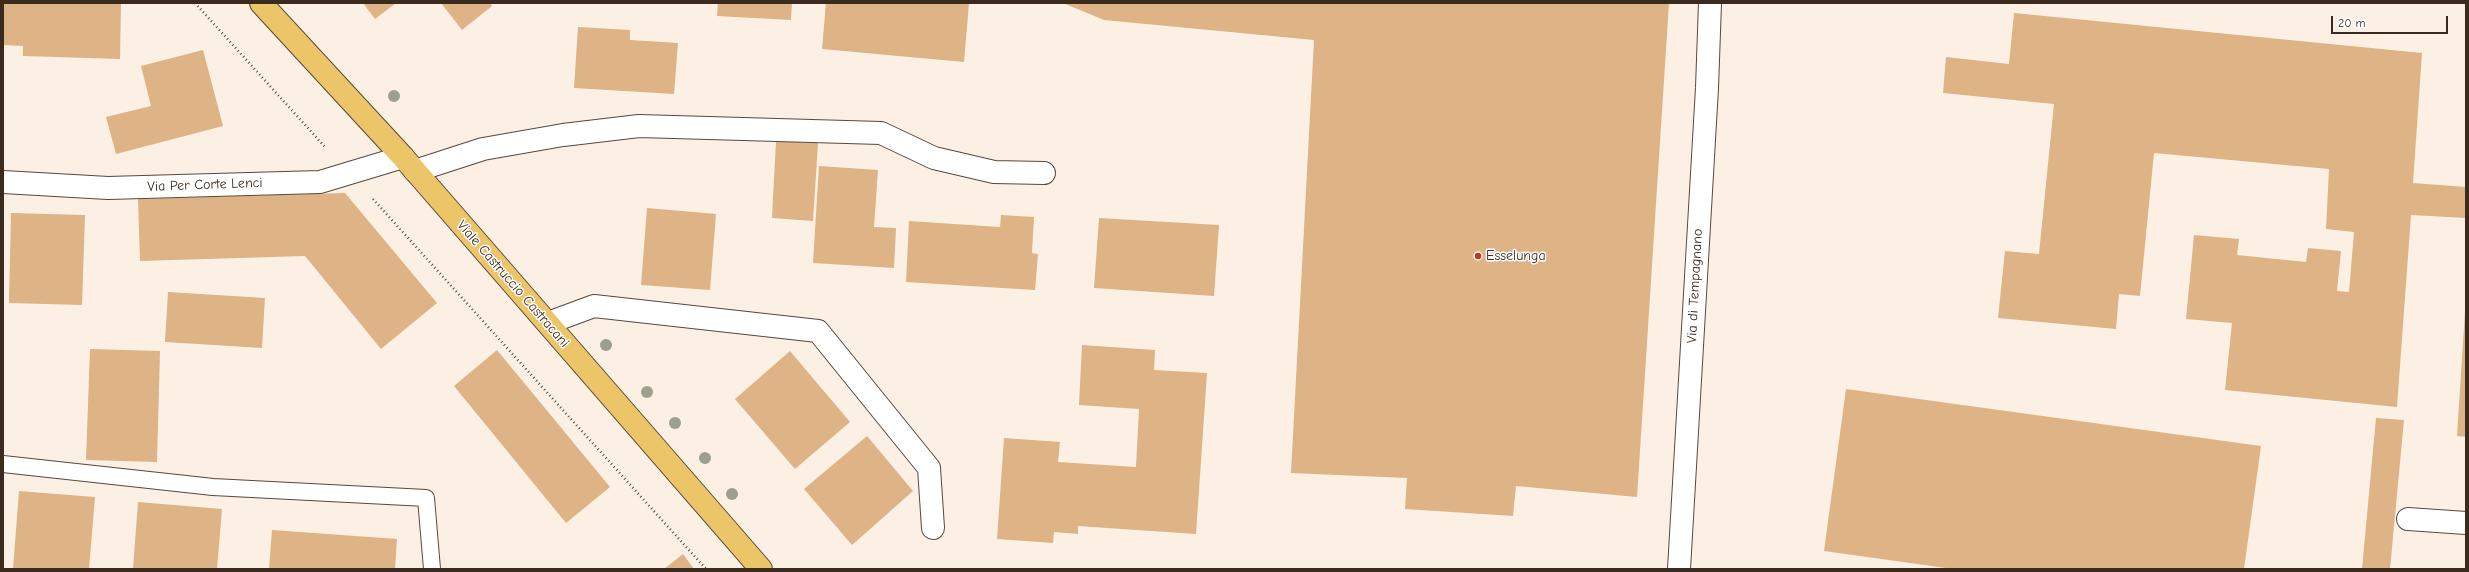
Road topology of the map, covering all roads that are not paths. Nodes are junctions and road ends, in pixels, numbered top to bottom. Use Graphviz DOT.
graph roads {
  1 [pos="262,3"];
  2 [pos="1710,3"];
  3 [pos="409,164"];
  4 [pos="1044,173"];
  5 [pos="3,182"];
  6 [pos="548,324"];
  7 [pos="3,464"];
  8 [pos="2408,519"];
  9 [pos="2466,523"];
  10 [pos="933,528"];
  11 [pos="432,569"];
  12 [pos="760,569"];
  13 [pos="1679,569"];
  1 -- 3 [label="main road, Viale Castruccio Castracani"];
  2 -- 13 [label="street, Via di Tempagnano"];
  3 -- 4 [label="street, Via Per Corte Lenci"];
  3 -- 5 [label="street, Via Per Corte Lenci"];
  3 -- 6 [label="main road, Viale Castruccio Castracani"];
  6 -- 10 [label="street"];
  6 -- 12 [label="main road, Viale Castruccio Castracani"];
  7 -- 11 [label="lane"];
  8 -- 9 [label="street"];
}
